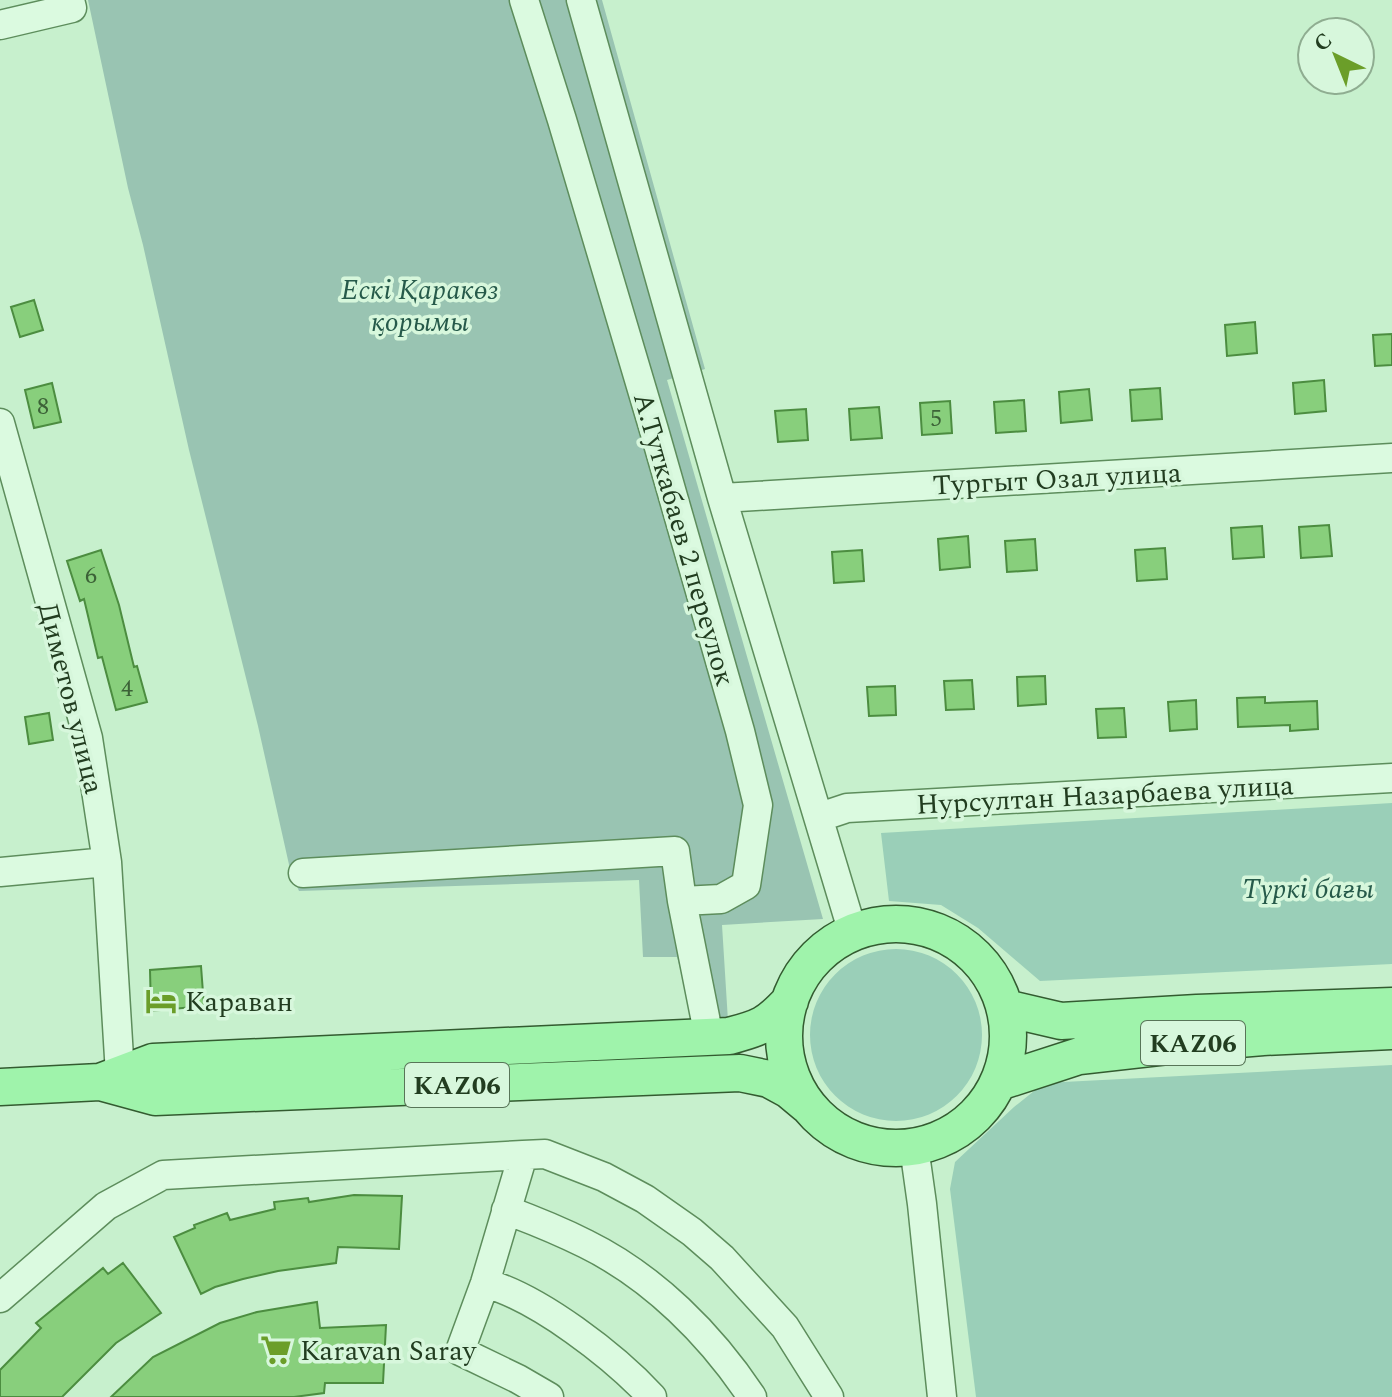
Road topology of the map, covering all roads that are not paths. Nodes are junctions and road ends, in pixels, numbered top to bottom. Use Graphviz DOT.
graph roads {
  1 [pos="70,0"];
  2 [pos="524,0"];
  3 [pos="581,0"];
  4 [pos="0,25"];
  5 [pos="0,423"];
  6 [pos="1392,458"];
  7 [pos="722,498"];
  8 [pos="1392,778"];
  9 [pos="820,817"];
  10 [pos="107,862"];
  11 [pos="0,872"];
  12 [pos="303,873"];
  13 [pos="682,901"];
  14 [pos="853,933"];
  15 [pos="790,1001"];
  16 [pos="1392,1006"];
  17 [pos="1005,1008"];
  18 [pos="1392,1031"];
  19 [pos="709,1037"];
  20 [pos="110,1078"];
  21 [pos="999,1082"];
  22 [pos="0,1087"];
  23 [pos="807,1105"];
  24 [pos="914,1147"];
  25 [pos="523,1155"];
  26 [pos="506,1210"];
  27 [pos="485,1283"];
  28 [pos="0,1298"];
  29 [pos="549,1397"];
  30 [pos="652,1397"];
  31 [pos="752,1397"];
  32 [pos="829,1397"];
  33 [pos="942,1397"];
  1 -- 4 [label="street"];
  2 -- 13 [label="street, А.Туткабаев 2 переулок"];
  3 -- 7 [label="street"];
  5 -- 10 [label="street, Диметов улица"];
  6 -- 7 [label="street, Тургыт Озал улица"];
  7 -- 9 [label="street"];
  8 -- 9 [label="street, Нурсултан Назарбаева улица"];
  9 -- 14 [label="street"];
  10 -- 11 [label="street"];
  10 -- 20 [label="street, Диметов улица"];
  12 -- 13 [label="street"];
  13 -- 19 [label="street"];
  14 -- 15 [label="main road, KАZ06"];
  14 -- 17 [label="main road, KАZ06"];
  15 -- 19 [label="main road, KАZ06"];
  15 -- 23 [label="main road, KАZ06"];
  16 -- 17 [label="main road, KАZ06"];
  17 -- 21 [label="main road, KАZ06"];
  18 -- 21 [label="main road, KАZ06"];
  19 -- 20 [label="main road, KАZ06"];
  20 -- 22 [label="main road, KАZ06"];
  20 -- 23 [label="main road, KАZ06"];
  21 -- 24 [label="main road, KАZ06"];
  23 -- 24 [label="main road, KАZ06"];
  24 -- 33 [label="street"];
  25 -- 26 [label="street"];
  25 -- 28 [label="street"];
  25 -- 32 [label="street"];
  26 -- 27 [label="street"];
  26 -- 31 [label="street"];
  27 -- 29 [label="street"];
  27 -- 30 [label="street"];
}
